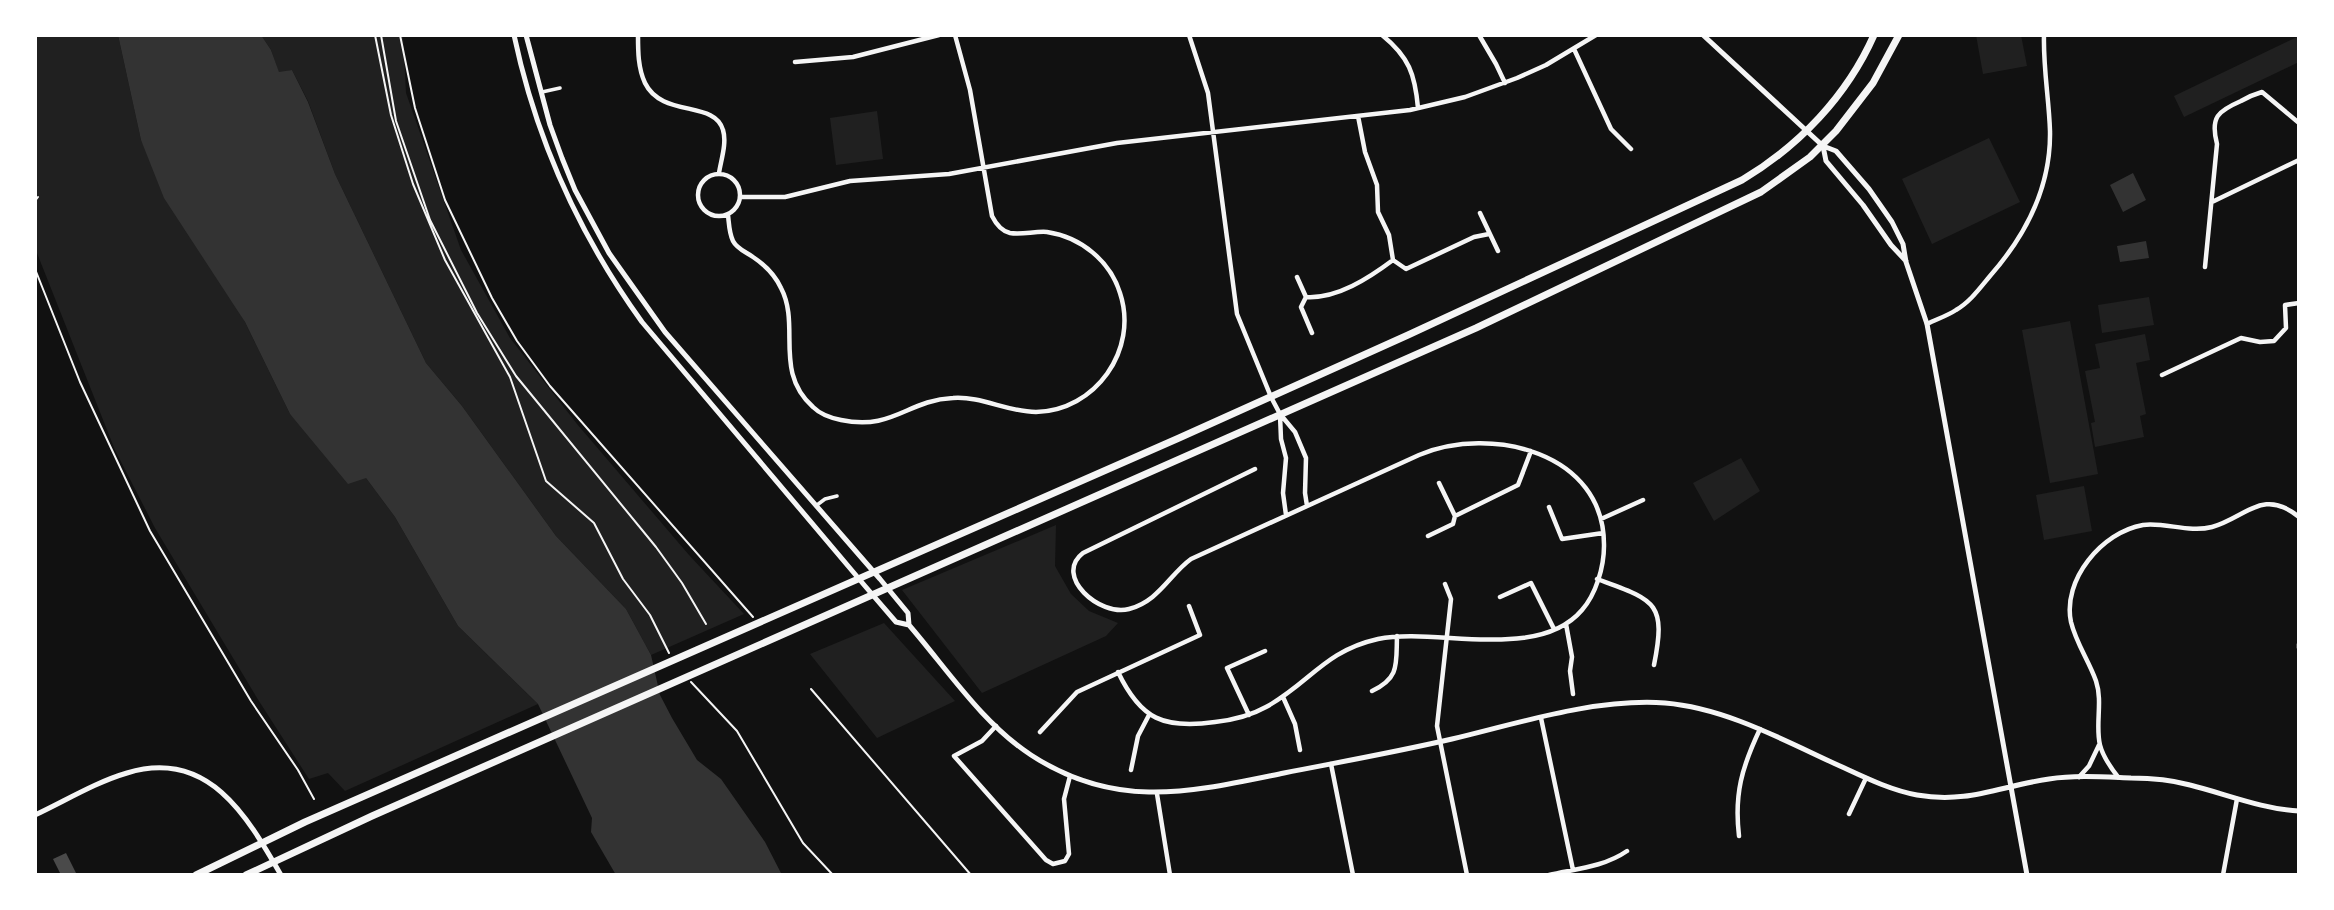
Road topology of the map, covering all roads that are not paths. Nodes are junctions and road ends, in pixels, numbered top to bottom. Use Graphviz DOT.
graph roads {
  1 [pos="514,35"];
  2 [pos="526,35"];
  3 [pos="638,35"];
  4 [pos="939,35"];
  5 [pos="955,35"];
  6 [pos="1189,35"];
  7 [pos="1382,35"];
  8 [pos="1479,35"];
  9 [pos="1595,35"];
  10 [pos="1703,35"];
  11 [pos="1874,35"];
  12 [pos="1899,35"];
  13 [pos="2044,35"];
  14 [pos="1574,49"];
  15 [pos="795,62"];
  16 [pos="1504,83"];
  17 [pos="560,88"];
  18 [pos="541,92"];
  19 [pos="1418,108"];
  20 [pos="1358,116"];
  21 [pos="2299,123"];
  22 [pos="1807,131"];
  23 [pos="1213,132"];
  24 [pos="1823,146"];
  25 [pos="1631,149"];
  26 [pos="2299,159"];
  27 [pos="984,169"];
  28 [pos="719,173"];
  29 [pos="741,197"];
  30 [pos="2211,202"];
  31 [pos="1480,213"];
  32 [pos="728,215"];
  33 [pos="1489,234"];
  34 [pos="1498,251"];
  35 [pos="1393,260"];
  36 [pos="1906,261"];
  37 [pos="2205,267"];
  38 [pos="1297,277"];
  39 [pos="1306,297"];
  40 [pos="2299,303"];
  41 [pos="1927,324"];
  42 [pos="1312,333"];
  43 [pos="2162,375"];
  44 [pos="1270,397"];
  45 [pos="1280,414"];
  46 [pos="1531,451"];
  47 [pos="1255,469"];
  48 [pos="1439,483"];
  49 [pos="837,496"];
  50 [pos="1643,500"];
  51 [pos="816,506"];
  52 [pos="1307,506"];
  53 [pos="1549,507"];
  54 [pos="1286,515"];
  55 [pos="1455,516"];
  56 [pos="2299,517"];
  57 [pos="1601,519"];
  58 [pos="1603,533"];
  59 [pos="1428,536"];
  60 [pos="1597,579"];
  61 [pos="1445,584"];
  62 [pos="1500,597"];
  63 [pos="1189,606"];
  64 [pos="1566,624"];
  65 [pos="909,625"];
  66 [pos="1554,629"];
  67 [pos="1396,636"];
  68 [pos="1447,638"];
  69 [pos="1265,651"];
  70 [pos="1654,666"];
  71 [pos="1118,672"];
  72 [pos="1373,691"];
  73 [pos="1573,694"];
  74 [pos="1283,697"];
  75 [pos="1149,715"];
  76 [pos="1249,715"];
  77 [pos="1541,718"];
  78 [pos="996,726"];
  79 [pos="1760,729"];
  80 [pos="1040,732"];
  81 [pos="1439,742"];
  82 [pos="2100,744"];
  83 [pos="1300,750"];
  84 [pos="1331,764"];
  85 [pos="1131,771"];
  86 [pos="1070,776"];
  87 [pos="2079,777"];
  88 [pos="2118,777"];
  89 [pos="1866,778"];
  90 [pos="2010,787"];
  91 [pos="1157,794"];
  92 [pos="2238,799"];
  93 [pos="2299,811"];
  94 [pos="1849,814"];
  95 [pos="35,815"];
  96 [pos="1739,836"];
  97 [pos="1626,851"];
  98 [pos="1573,870"];
  99 [pos="196,875"];
  100 [pos="247,875"];
  101 [pos="281,875"];
  102 [pos="1170,875"];
  103 [pos="1353,875"];
  104 [pos="1467,875"];
  105 [pos="1549,875"];
  106 [pos="2027,875"];
  107 [pos="2223,875"];
  1 -- 65 [label="street"];
  2 -- 18 [label="street"];
  3 -- 28 [label="street"];
  4 -- 15 [label="street"];
  5 -- 27 [label="street"];
  6 -- 23 [label="street"];
  7 -- 19 [label="street"];
  8 -- 16 [label="street"];
  9 -- 14 [label="street"];
  10 -- 22 [label="street"];
  11 -- 22 [label="main road"];
  12 -- 24 [label="main road"];
  13 -- 41 [label="street"];
  14 -- 16 [label="street"];
  14 -- 25 [label="street"];
  16 -- 19 [label="street"];
  17 -- 18 [label="street"];
  18 -- 51 [label="street"];
  19 -- 20 [label="street"];
  20 -- 23 [label="street"];
  20 -- 35 [label="street"];
  21 -- 30 [label="street"];
  22 -- 24 [label="street"];
  22 -- 44 [label="main road"];
  23 -- 27 [label="street"];
  23 -- 44 [label="street"];
  24 -- 36 [label="street"];
  24 -- 36 [label="street"];
  24 -- 45 [label="main road"];
  26 -- 30 [label="street"];
  27 -- 29 [label="street"];
  27 -- 32 [label="street"];
  28 -- 29 [label="street"];
  28 -- 32 [label="street"];
  29 -- 32 [label="street"];
  30 -- 37 [label="street"];
  31 -- 33 [label="street"];
  33 -- 34 [label="street"];
  33 -- 35 [label="street"];
  35 -- 39 [label="street"];
  36 -- 41 [label="street"];
  38 -- 39 [label="street"];
  39 -- 42 [label="street"];
  40 -- 43 [label="street"];
  41 -- 90 [label="street"];
  44 -- 45 [label="street"];
  44 -- 99 [label="main road"];
  45 -- 52 [label="street"];
  45 -- 54 [label="street"];
  45 -- 100 [label="main road"];
  46 -- 52 [label="street"];
  46 -- 55 [label="street"];
  46 -- 57 [label="street"];
  47 -- 54 [label="street"];
  48 -- 55 [label="street"];
  49 -- 51 [label="street"];
  50 -- 57 [label="street"];
  51 -- 65 [label="street"];
  52 -- 54 [label="street"];
  53 -- 58 [label="street"];
  55 -- 59 [label="street"];
  56 -- 82 [label="street"];
  57 -- 58 [label="street"];
  58 -- 60 [label="street"];
  60 -- 64 [label="street"];
  60 -- 70 [label="street"];
  61 -- 68 [label="street"];
  62 -- 66 [label="street"];
  63 -- 71 [label="street"];
  64 -- 66 [label="street"];
  64 -- 73 [label="street"];
  65 -- 78 [label="street"];
  66 -- 68 [label="street"];
  67 -- 68 [label="street"];
  67 -- 72 [label="street"];
  67 -- 74 [label="street"];
  68 -- 81 [label="street"];
  69 -- 76 [label="street"];
  71 -- 75 [label="street"];
  71 -- 80 [label="street"];
  74 -- 76 [label="street"];
  74 -- 83 [label="street"];
  75 -- 76 [label="street"];
  75 -- 85 [label="street"];
  77 -- 79 [label="street"];
  77 -- 81 [label="street"];
  77 -- 98 [label="street"];
  78 -- 86 [label="street"];
  78 -- 86 [label="street"];
  79 -- 89 [label="street"];
  79 -- 96 [label="street"];
  81 -- 84 [label="street"];
  81 -- 104 [label="street"];
  82 -- 87 [label="street"];
  82 -- 88 [label="street"];
  84 -- 91 [label="street"];
  84 -- 103 [label="street"];
  86 -- 91 [label="street"];
  87 -- 88 [label="street"];
  87 -- 90 [label="street"];
  88 -- 92 [label="street"];
  89 -- 90 [label="street"];
  89 -- 94 [label="street"];
  90 -- 106 [label="street"];
  91 -- 102 [label="street"];
  92 -- 93 [label="street"];
  92 -- 107 [label="street"];
  95 -- 101 [label="street"];
  97 -- 98 [label="street"];
  98 -- 105 [label="street"];
}
